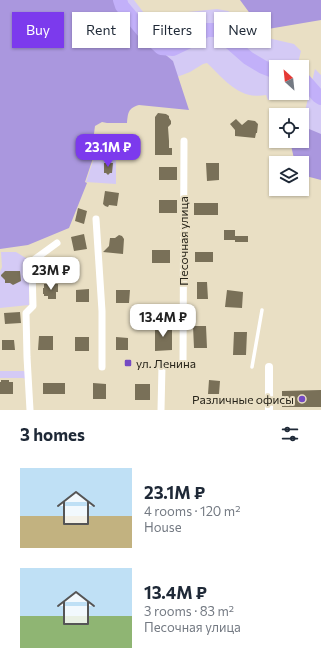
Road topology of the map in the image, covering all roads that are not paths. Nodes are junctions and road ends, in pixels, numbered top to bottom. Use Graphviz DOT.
graph roads {
  1 [pos="184,141"];
  2 [pos="96,219"];
  3 [pos="57,243"];
  4 [pos="262,310"];
  5 [pos="162,366"];
  6 [pos="183,366"];
  7 [pos="102,367"];
  8 [pos="252,367"];
  9 [pos="269,367"];
  10 [pos="30,410"];
  11 [pos="161,410"];
  12 [pos="269,410"];
  1 -- 6 [label="street, Песочная улица"];
  2 -- 7 [label="street"];
  3 -- 10 [label="street"];
  4 -- 8 [label="lane"];
  5 -- 11 [label="street"];
  9 -- 12 [label="street"];
}
